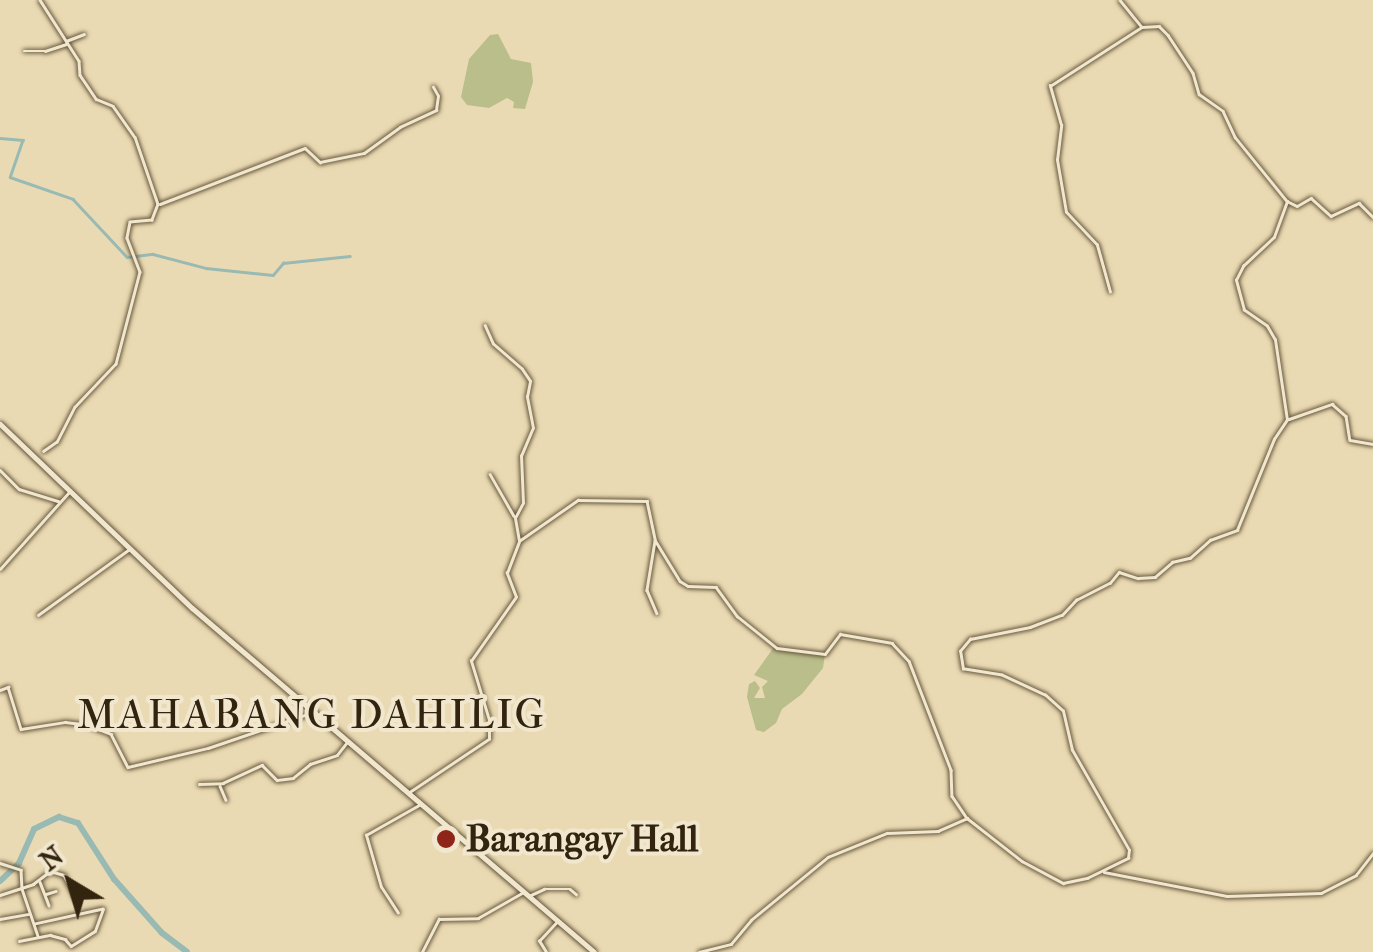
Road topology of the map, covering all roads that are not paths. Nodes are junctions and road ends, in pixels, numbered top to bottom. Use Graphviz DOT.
graph roads {
  1 [pos="40,0"];
  2 [pos="1120,0"];
  3 [pos="1142,27"];
  4 [pos="84,34"];
  5 [pos="65,43"];
  6 [pos="24,51"];
  7 [pos="433,87"];
  8 [pos="1287,200"];
  9 [pos="158,204"];
  10 [pos="1373,216"];
  11 [pos="1110,292"];
  12 [pos="485,326"];
  13 [pos="1287,420"];
  14 [pos="0,424"];
  15 [pos="1373,444"];
  16 [pos="40,454"];
  17 [pos="0,470"];
  18 [pos="490,474"];
  19 [pos="70,491"];
  20 [pos="59,501"];
  21 [pos="514,518"];
  22 [pos="655,540"];
  23 [pos="519,541"];
  24 [pos="128,550"];
  25 [pos="0,569"];
  26 [pos="657,613"];
  27 [pos="38,615"];
  28 [pos="0,690"];
  29 [pos="312,712"];
  30 [pos="347,740"];
  31 [pos="199,784"];
  32 [pos="219,784"];
  33 [pos="406,793"];
  34 [pos="226,800"];
  35 [pos="419,805"];
  36 [pos="967,818"];
  37 [pos="1373,853"];
  38 [pos="0,864"];
  39 [pos="1102,870"];
  40 [pos="39,880"];
  41 [pos="22,889"];
  42 [pos="56,892"];
  43 [pos="576,894"];
  44 [pos="0,895"];
  45 [pos="45,895"];
  46 [pos="526,895"];
  47 [pos="76,897"];
  48 [pos="49,905"];
  49 [pos="398,913"];
  50 [pos="31,914"];
  51 [pos="0,919"];
  52 [pos="557,922"];
  53 [pos="34,924"];
  54 [pos="38,938"];
  55 [pos="19,941"];
  56 [pos="422,952"];
  57 [pos="546,952"];
  58 [pos="594,952"];
  59 [pos="699,952"];
  1 -- 5 [label="street"];
  2 -- 3 [label="street"];
  3 -- 8 [label="street"];
  3 -- 11 [label="street"];
  4 -- 5 [label="street"];
  5 -- 6 [label="street"];
  5 -- 9 [label="street"];
  7 -- 9 [label="street"];
  8 -- 10 [label="street"];
  8 -- 13 [label="street"];
  9 -- 16 [label="street"];
  12 -- 21 [label="street"];
  13 -- 15 [label="street"];
  13 -- 39 [label="street"];
  14 -- 16 [label="street"];
  16 -- 19 [label="street"];
  17 -- 20 [label="street"];
  18 -- 21 [label="street"];
  19 -- 20 [label="street"];
  19 -- 24 [label="street"];
  20 -- 25 [label="street"];
  21 -- 23 [label="street"];
  22 -- 23 [label="street"];
  22 -- 26 [label="street"];
  22 -- 36 [label="street"];
  23 -- 33 [label="street"];
  24 -- 27 [label="street"];
  24 -- 29 [label="street"];
  28 -- 29 [label="street"];
  29 -- 30 [label="street"];
  30 -- 32 [label="street"];
  30 -- 33 [label="street"];
  31 -- 32 [label="street"];
  32 -- 34 [label="street"];
  33 -- 35 [label="street"];
  35 -- 46 [label="street"];
  35 -- 49 [label="street"];
  36 -- 39 [label="street"];
  36 -- 59 [label="street"];
  37 -- 39 [label="street"];
  38 -- 41 [label="street"];
  40 -- 41 [label="street"];
  40 -- 45 [label="street"];
  40 -- 47 [label="street"];
  41 -- 44 [label="street"];
  41 -- 50 [label="street"];
  42 -- 45 [label="street"];
  43 -- 46 [label="street"];
  45 -- 48 [label="street"];
  46 -- 52 [label="street"];
  46 -- 56 [label="street"];
  50 -- 51 [label="street"];
  50 -- 53 [label="street"];
  52 -- 57 [label="street"];
  52 -- 58 [label="street"];
  53 -- 54 [label="street"];
  53 -- 54 [label="street"];
  54 -- 55 [label="street"];
}
